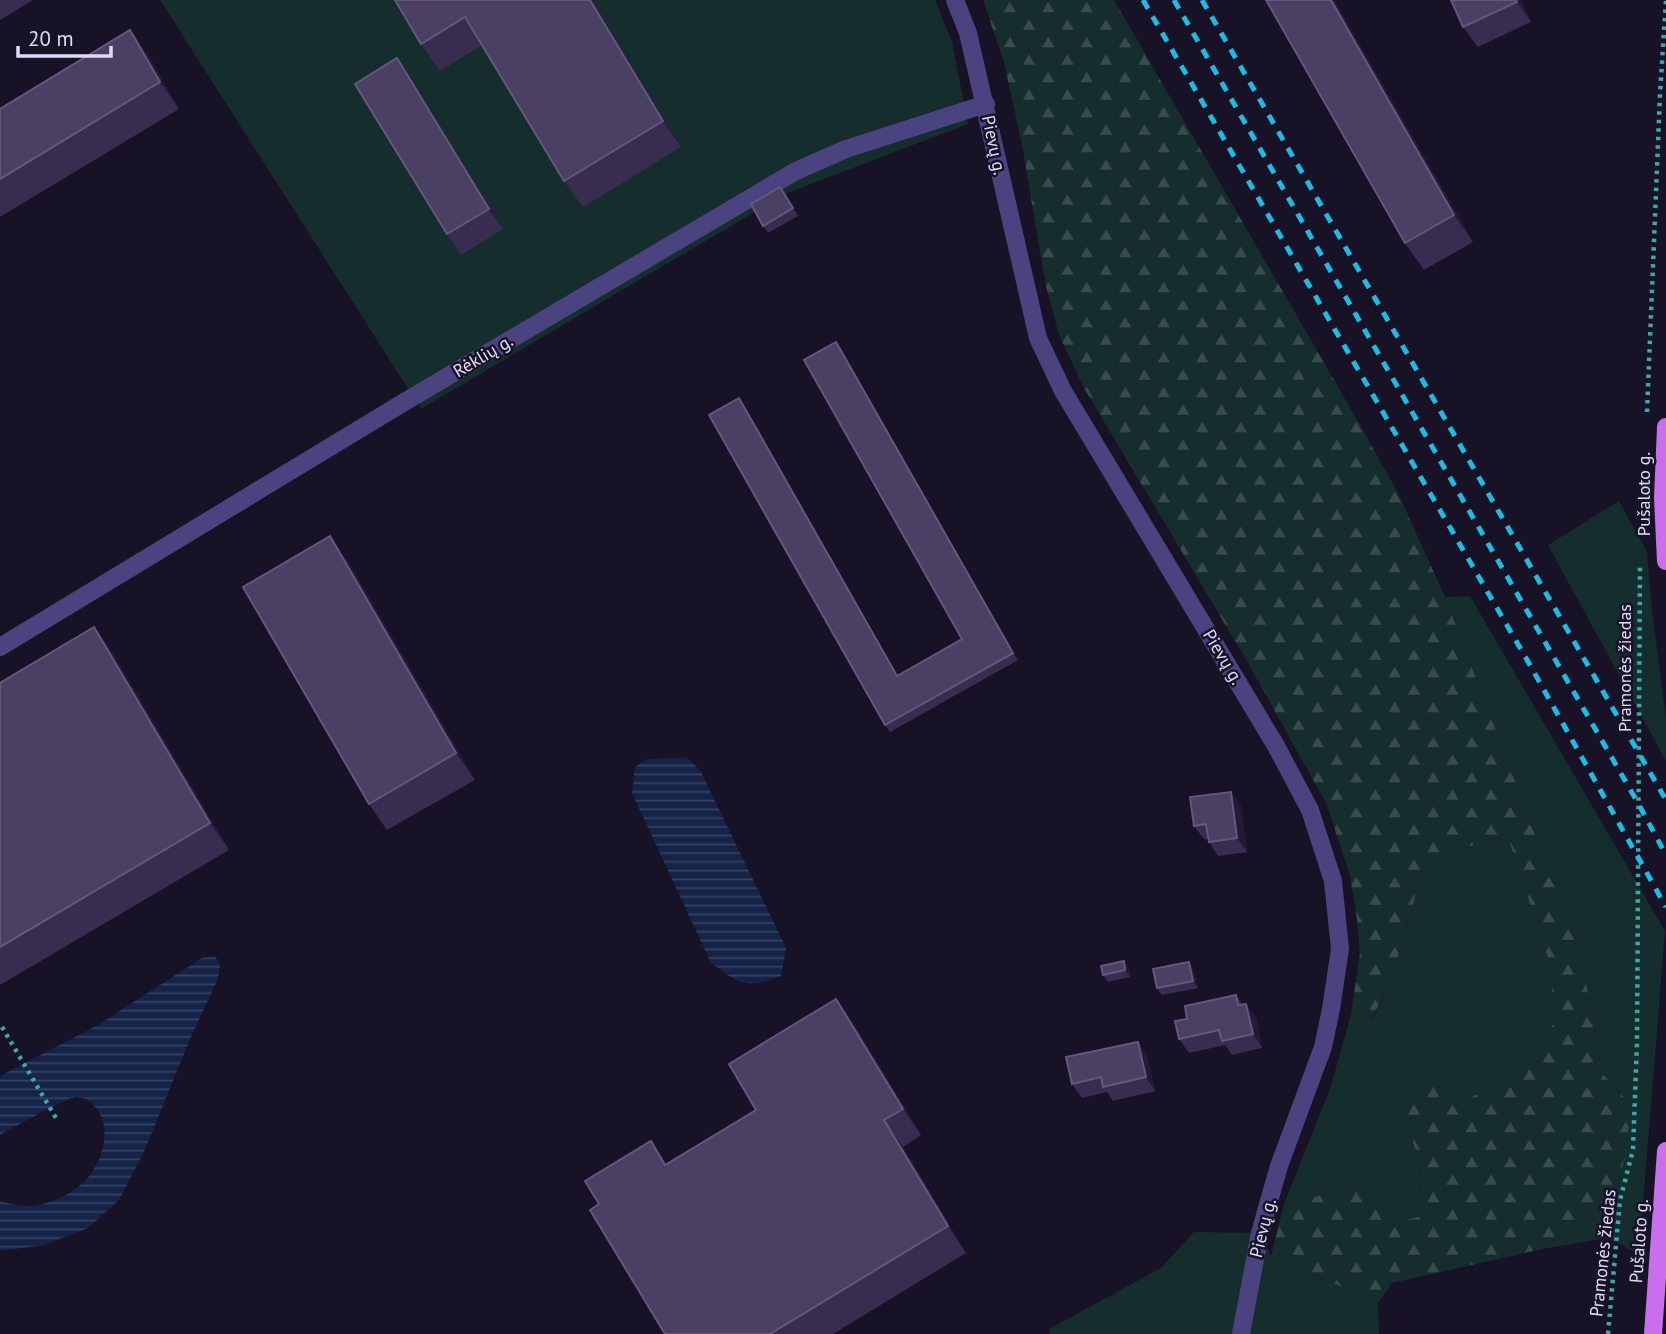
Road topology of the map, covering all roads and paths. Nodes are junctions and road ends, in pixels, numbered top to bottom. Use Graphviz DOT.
graph roads {
  1 [pos="955,0"];
  2 [pos="1666,0"];
  3 [pos="986,104"];
  4 [pos="1647,421"];
  5 [pos="1666,427"];
  6 [pos="1640,556"];
  7 [pos="1666,561"];
  8 [pos="0,647"];
  9 [pos="2,1027"];
  10 [pos="56,1118"];
  11 [pos="1666,1151"];
  12 [pos="1241,1334"];
  13 [pos="1608,1334"];
  14 [pos="1653,1334"];
  1 -- 3 [label="street, Pievų g."];
  2 -- 4 [label="path"];
  3 -- 8 [label="street, Rėklių g."];
  3 -- 12 [label="street, Pievų g."];
  5 -- 7 [label="main road, Pušaloto g."];
  6 -- 13 [label="path, Pramonės žiedas"];
  9 -- 10 [label="path"];
  11 -- 14 [label="main road, Pušaloto g."];
}
